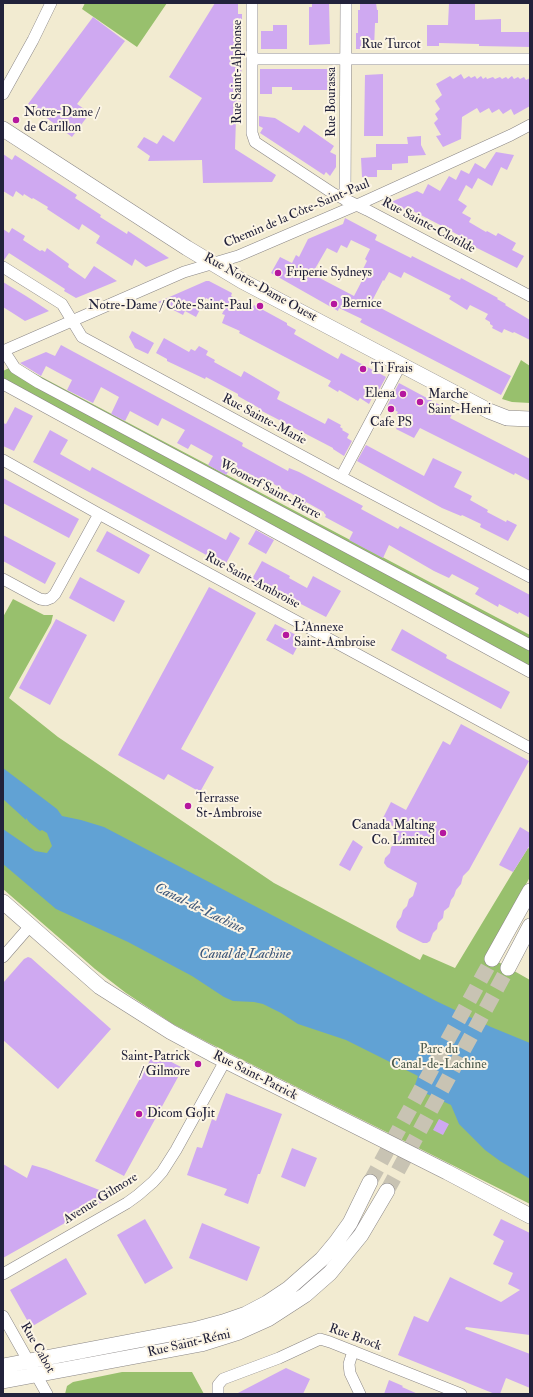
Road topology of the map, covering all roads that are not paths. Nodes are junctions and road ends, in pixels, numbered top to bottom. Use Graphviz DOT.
graph roads {
  1 [pos="51,3"];
  2 [pos="252,3"];
  3 [pos="346,3"];
  4 [pos="252,59"];
  5 [pos="346,59"];
  6 [pos="530,59"];
  7 [pos="3,94"];
  8 [pos="530,125"];
  9 [pos="3,130"];
  10 [pos="511,135"];
  11 [pos="530,135"];
  12 [pos="253,141"];
  13 [pos="345,200"];
  14 [pos="356,205"];
  15 [pos="213,264"];
  16 [pos="3,267"];
  17 [pos="530,296"];
  18 [pos="72,320"];
  19 [pos="4,351"];
  20 [pos="400,364"];
  21 [pos="3,384"];
  22 [pos="530,419"];
  23 [pos="3,460"];
  24 [pos="341,477"];
  25 [pos="99,514"];
  26 [pos="530,577"];
  27 [pos="3,579"];
  28 [pos="530,645"];
  29 [pos="530,672"];
  30 [pos="530,748"];
  31 [pos="530,891"];
  32 [pos="3,902"];
  33 [pos="30,926"];
  34 [pos="530,926"];
  35 [pos="3,957"];
  36 [pos="492,959"];
  37 [pos="508,968"];
  38 [pos="225,1061"];
  39 [pos="370,1182"];
  40 [pos="387,1191"];
  41 [pos="530,1216"];
  42 [pos="3,1274"];
  43 [pos="3,1316"];
  44 [pos="353,1351"];
  45 [pos="29,1361"];
  46 [pos="3,1366"];
  47 [pos="36,1375"];
  48 [pos="3,1381"];
  49 [pos="47,1394"];
  50 [pos="218,1394"];
  51 [pos="360,1394"];
  52 [pos="461,1394"];
  1 -- 7 [label="street"];
  2 -- 4 [label="street, Rue Saint-Alphonse"];
  3 -- 5 [label="street, Rue Bourassa"];
  4 -- 5 [label="street, Rue Turcot"];
  4 -- 12 [label="street, Rue Saint-Alphonse"];
  5 -- 6 [label="street, Rue Turcot"];
  5 -- 13 [label="street, Rue Bourassa"];
  8 -- 10 [label="street, Chemin de la Côte-Saint-Paul"];
  9 -- 15 [label="main road, Rue Notre-Dame Ouest"];
  10 -- 11 [label="street, Chemin de la Côte-Saint-Paul"];
  10 -- 14 [label="street, Chemin de la Côte-Saint-Paul"];
  12 -- 13 [label="street, Rue Sainte-Clotilde"];
  13 -- 14 [label="street, Rue Sainte-Clotilde"];
  14 -- 15 [label="street, Chemin de la Côte-Saint-Paul"];
  14 -- 17 [label="street, Rue Sainte-Clotilde"];
  15 -- 18 [label="street, Chemin de la Côte-Saint-Paul"];
  15 -- 20 [label="main road, Rue Notre-Dame Ouest"];
  16 -- 18 [label="street, Rue Sainte-Marie"];
  18 -- 19 [label="street, Chemin de la Côte-Saint-Paul"];
  18 -- 24 [label="street, Rue Sainte-Marie"];
  19 -- 28 [label="street, Woonerf Saint-Pierre"];
  20 -- 22 [label="main road, Rue Notre-Dame Ouest"];
  20 -- 24 [label="street"];
  21 -- 29 [label="street"];
  23 -- 25 [label="street, Rue Saint-Ambroise"];
  24 -- 26 [label="street, Rue Sainte-Marie"];
  25 -- 27 [label="street"];
  25 -- 30 [label="street, Rue Saint-Ambroise"];
  31 -- 36 [label="main road"];
  32 -- 33 [label="main road, Rue Saint-Patrick"];
  33 -- 35 [label="street"];
  33 -- 38 [label="main road, Rue Saint-Patrick"];
  34 -- 37 [label="main road"];
  38 -- 41 [label="main road, Rue Saint-Patrick"];
  38 -- 42 [label="street, Avenue Gilmore"];
  39 -- 45 [label="main road, Rue Saint-Rémi"];
  40 -- 47 [label="main road, Rue Saint-Rémi"];
  43 -- 45 [label="street, Rue Cabot"];
  44 -- 50 [label="street, Rue Brock"];
  44 -- 51 [label="street"];
  44 -- 52 [label="street, Rue Brock"];
  45 -- 46 [label="main road, Rue Saint-Rémi"];
  45 -- 47 [label="street, Rue Cabot"];
  47 -- 48 [label="main road, Rue Saint-Rémi"];
  47 -- 49 [label="street, Rue Cabot"];
}
